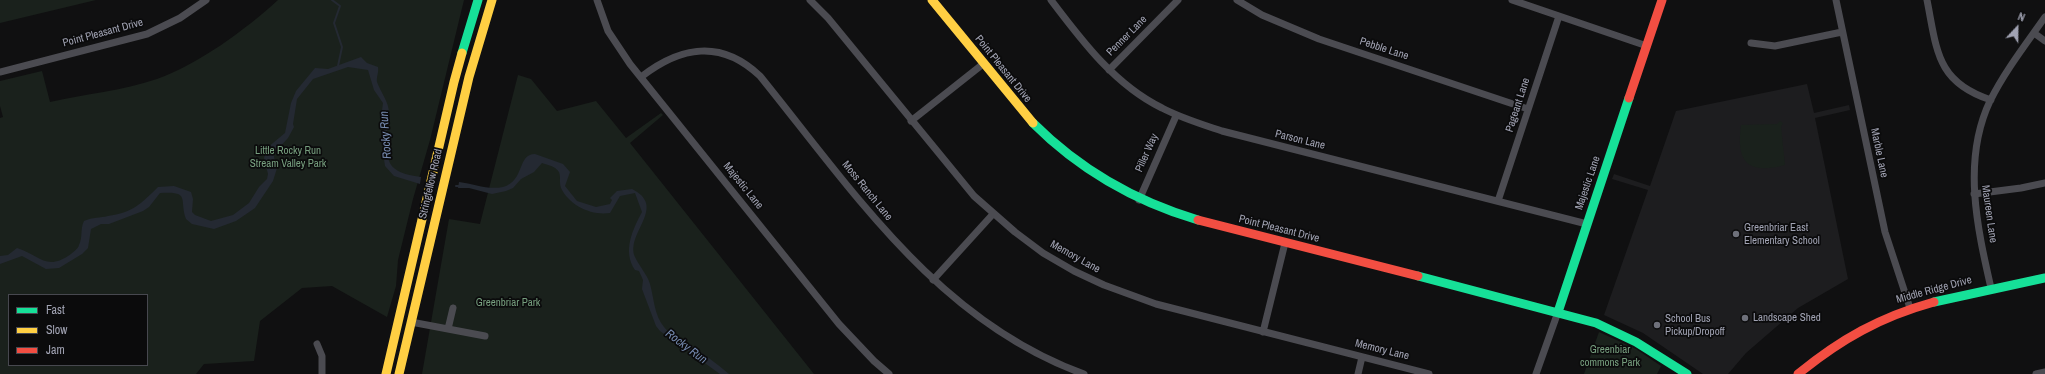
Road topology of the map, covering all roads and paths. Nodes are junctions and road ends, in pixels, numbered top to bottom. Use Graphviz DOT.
graph roads {
  1 [pos="206,0"];
  2 [pos="478,0"];
  3 [pos="492,0"];
  4 [pos="597,0"];
  5 [pos="810,0"];
  6 [pos="932,0"];
  7 [pos="1051,0"];
  8 [pos="1178,0"];
  9 [pos="1237,0"];
  10 [pos="1512,0"];
  11 [pos="1662,0"];
  12 [pos="1836,0"];
  13 [pos="1927,0"];
  14 [pos="1559,16"];
  15 [pos="2045,17"];
  16 [pos="1842,32"];
  17 [pos="2034,33"];
  18 [pos="2045,41"];
  19 [pos="1752,43"];
  20 [pos="1647,46"];
  21 [pos="983,64"];
  22 [pos="1109,70"];
  23 [pos="0,72"];
  24 [pos="641,77"];
  25 [pos="1991,100"];
  26 [pos="1528,108"];
  27 [pos="1176,116"];
  28 [pos="911,121"];
  29 [pos="2045,183"];
  30 [pos="1974,194"];
  31 [pos="1139,200"];
  32 [pos="1498,201"];
  33 [pos="993,214"];
  34 [pos="1587,224"];
  35 [pos="1285,243"];
  36 [pos="2045,278"];
  37 [pos="933,280"];
  38 [pos="1991,288"];
  39 [pos="453,308"];
  40 [pos="1910,308"];
  41 [pos="1558,312"];
  42 [pos="411,322"];
  43 [pos="448,329"];
  44 [pos="1264,332"];
  45 [pos="485,336"];
  46 [pos="317,344"];
  47 [pos="1362,357"];
  48 [pos="2045,372"];
  49 [pos="1080,373"];
  50 [pos="322,374"];
  51 [pos="386,374"];
  52 [pos="400,374"];
  53 [pos="889,374"];
  54 [pos="1358,374"];
  55 [pos="1429,374"];
  56 [pos="1536,374"];
  57 [pos="1687,374"];
  58 [pos="1798,374"];
  59 [pos="2036,374"];
  1 -- 23 [label="street, Point Pleasant Drive"];
  2 -- 51 [label="street, Stringfellow Road"];
  3 -- 42 [label="street, Stringfellow Road"];
  4 -- 24 [label="street, Majestic Lane"];
  5 -- 28 [label="street, Memory Lane"];
  6 -- 21 [label="street, Point Pleasant Drive"];
  7 -- 22 [label="street, Parson Lane"];
  8 -- 22 [label="street, Penner Lane"];
  9 -- 26 [label="street, Pebble Lane"];
  10 -- 14 [label="street"];
  11 -- 20 [label="street, Majestic Lane"];
  12 -- 16 [label="street, Marble Lane"];
  13 -- 25 [label="street"];
  14 -- 20 [label="street"];
  14 -- 26 [label="street, Pageant Lane"];
  15 -- 17 [label="street, Maureen Lane"];
  16 -- 19 [label="street"];
  16 -- 40 [label="street, Marble Lane"];
  17 -- 18 [label="street"];
  17 -- 25 [label="street, Maureen Lane"];
  20 -- 34 [label="street, Majestic Lane"];
  21 -- 28 [label="street"];
  21 -- 31 [label="street, Point Pleasant Drive"];
  22 -- 27 [label="street, Parson Lane"];
  24 -- 37 [label="street, Moss Ranch Lane"];
  24 -- 53 [label="street, Majestic Lane"];
  25 -- 30 [label="street, Maureen Lane"];
  26 -- 32 [label="street, Pageant Lane"];
  27 -- 31 [label="street, Piller Way"];
  27 -- 32 [label="street, Parson Lane"];
  28 -- 33 [label="street, Memory Lane"];
  29 -- 30 [label="street"];
  30 -- 38 [label="street, Maureen Lane"];
  31 -- 35 [label="street, Point Pleasant Drive"];
  32 -- 34 [label="street, Parson Lane"];
  33 -- 37 [label="street"];
  33 -- 44 [label="street, Memory Lane"];
  34 -- 41 [label="street, Majestic Lane"];
  35 -- 41 [label="street, Point Pleasant Drive"];
  35 -- 44 [label="street"];
  36 -- 38 [label="street, Middle Ridge Drive"];
  37 -- 49 [label="street, Moss Ranch Lane"];
  38 -- 40 [label="street, Middle Ridge Drive"];
  39 -- 43 [label="street"];
  40 -- 58 [label="street, Middle Ridge Drive"];
  41 -- 56 [label="street, Majestic Lane"];
  41 -- 57 [label="street, Point Pleasant Drive"];
  42 -- 43 [label="street"];
  42 -- 52 [label="street, Stringfellow Road"];
  43 -- 45 [label="street"];
  44 -- 47 [label="street, Memory Lane"];
  46 -- 50 [label="street"];
  47 -- 54 [label="street"];
  47 -- 55 [label="street, Memory Lane"];
  48 -- 59 [label="street"];
}
